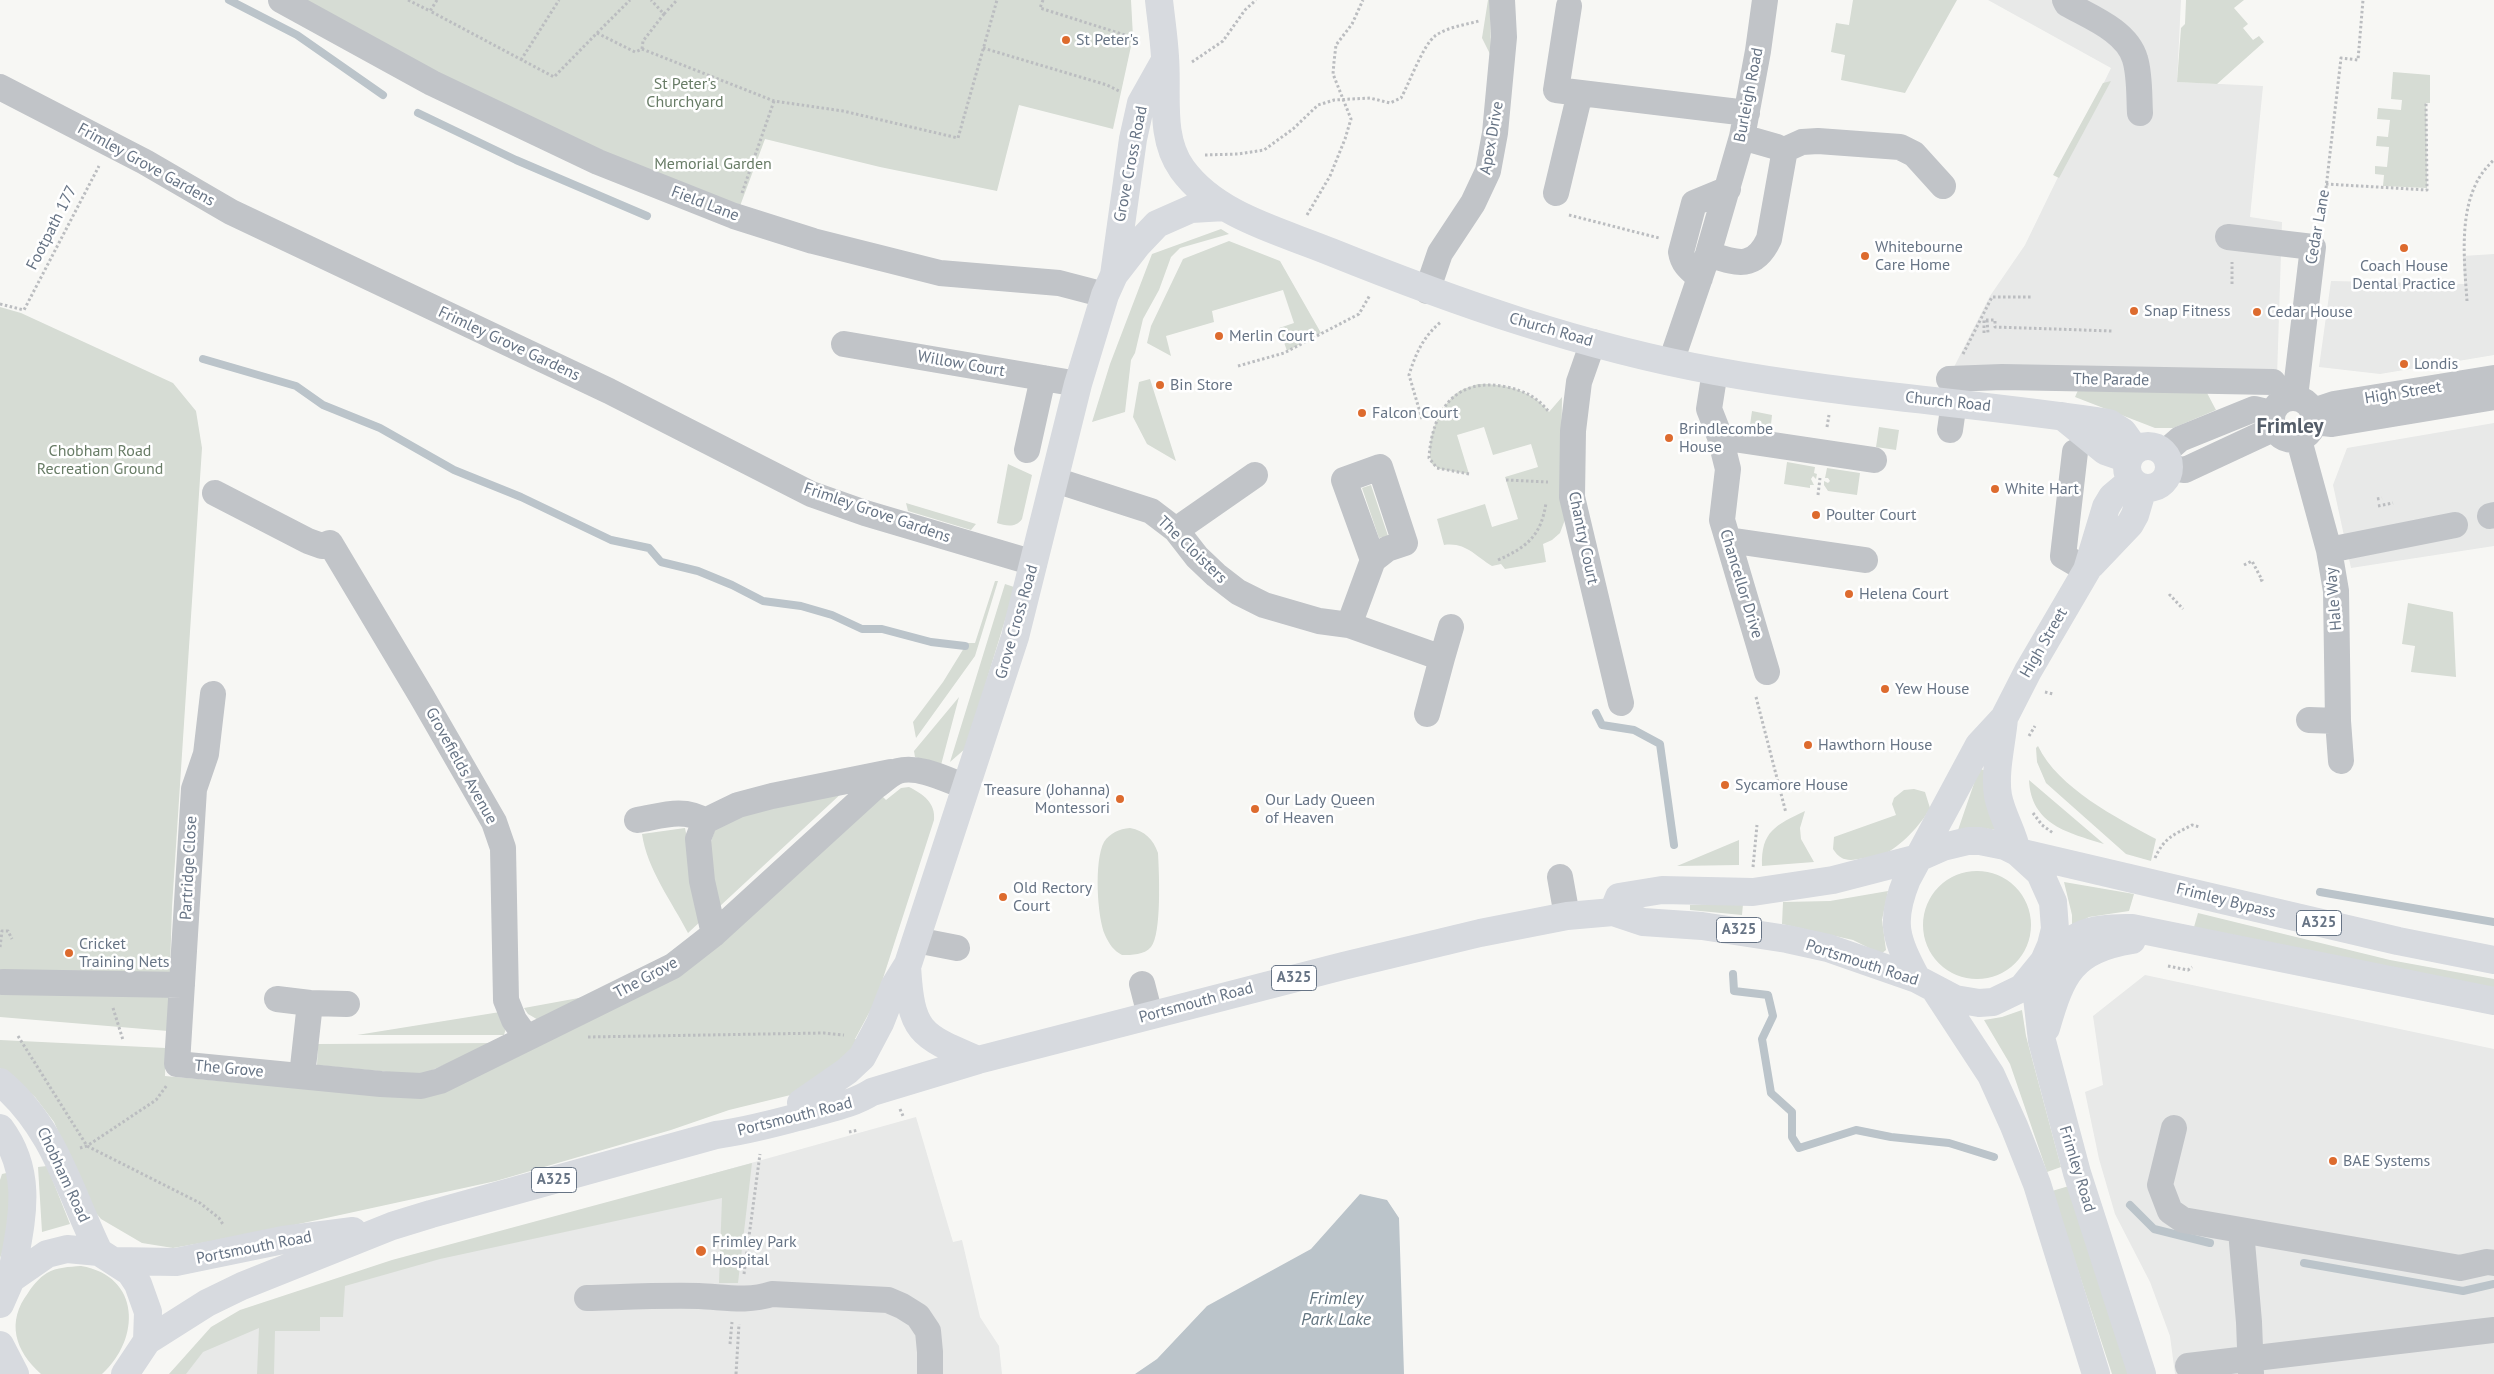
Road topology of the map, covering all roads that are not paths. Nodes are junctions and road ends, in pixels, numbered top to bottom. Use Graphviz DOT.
graph roads {
  1 [pos="280,0"];
  2 [pos="1159,0"];
  3 [pos="1502,0"];
  4 [pos="1765,0"];
  5 [pos="2065,0"];
  6 [pos="1569,6"];
  7 [pos="1175,62"];
  8 [pos="0,87"];
  9 [pos="1580,92"];
  10 [pos="2140,113"];
  11 [pos="1744,125"];
  12 [pos="1782,151"];
  13 [pos="1943,186"];
  14 [pos="1556,193"];
  15 [pos="1224,207"];
  16 [pos="2230,246"];
  17 [pos="1704,266"];
  18 [pos="1110,285"];
  19 [pos="1427,291"];
  20 [pos="1593,342"];
  21 [pos="844,344"];
  22 [pos="1671,362"];
  23 [pos="1715,371"];
  24 [pos="1043,378"];
  25 [pos="2494,378"];
  26 [pos="2274,382"];
  27 [pos="1078,384"];
  28 [pos="1952,390"];
  29 [pos="2494,397"];
  30 [pos="2305,417"];
  31 [pos="2272,421"];
  32 [pos="1950,430"];
  33 [pos="1720,437"];
  34 [pos="1027,450"];
  35 [pos="2075,452"];
  36 [pos="1874,460"];
  37 [pos="2167,460"];
  38 [pos="2134,469"];
  39 [pos="1255,475"];
  40 [pos="1055,480"];
  41 [pos="215,494"];
  42 [pos="2455,526"];
  43 [pos="1176,530"];
  44 [pos="1728,540"];
  45 [pos="2329,550"];
  46 [pos="1373,560"];
  47 [pos="1865,560"];
  48 [pos="1034,563"];
  49 [pos="2087,570"];
  50 [pos="1349,625"];
  51 [pos="1451,627"];
  52 [pos="1442,658"];
  53 [pos="1767,672"];
  54 [pos="213,694"];
  55 [pos="1621,704"];
  56 [pos="1426,714"];
  57 [pos="2004,718"];
  58 [pos="2309,720"];
  59 [pos="2338,721"];
  60 [pos="2341,761"];
  61 [pos="897,772"];
  62 [pos="966,787"];
  63 [pos="637,820"];
  64 [pos="705,820"];
  65 [pos="2016,852"];
  66 [pos="1918,858"];
  67 [pos="1560,877"];
  68 [pos="1613,912"];
  69 [pos="1567,916"];
  70 [pos="714,934"];
  71 [pos="2166,935"];
  72 [pos="916,940"];
  73 [pos="957,948"];
  74 [pos="2494,960"];
  75 [pos="2044,961"];
  76 [pos="907,966"];
  77 [pos="3,982"];
  78 [pos="1926,983"];
  79 [pos="1142,984"];
  80 [pos="182,985"];
  81 [pos="277,999"];
  82 [pos="2494,1000"];
  83 [pos="310,1003"];
  84 [pos="347,1004"];
  85 [pos="1150,1016"];
  86 [pos="527,1038"];
  87 [pos="2042,1041"];
  88 [pos="178,1054"];
  89 [pos="978,1060"];
  90 [pos="302,1076"];
  91 [pos="0,1082"];
  92 [pos="872,1092"];
  93 [pos="801,1103"];
  94 [pos="0,1128"];
  95 [pos="2174,1128"];
  96 [pos="716,1135"];
  97 [pos="392,1226"];
  98 [pos="2241,1232"];
  99 [pos="107,1256"];
  100 [pos="2494,1263"];
  101 [pos="12,1279"];
  102 [pos="587,1298"];
  103 [pos="0,1304"];
  104 [pos="2494,1330"];
  105 [pos="147,1340"];
  106 [pos="0,1345"];
  107 [pos="2188,1366"];
  108 [pos="2251,1367"];
  109 [pos="15,1374"];
  110 [pos="125,1374"];
  111 [pos="930,1374"];
  112 [pos="2096,1374"];
  113 [pos="2142,1374"];
  1 -- 18 [label="street, Field Lane"];
  2 -- 7 [label="main road, Church Road"];
  3 -- 19 [label="street, Apex Drive"];
  4 -- 11 [label="street, Burleigh Road"];
  5 -- 10 [label="street"];
  6 -- 9 [label="street"];
  7 -- 15 [label="main road, Church Road"];
  7 -- 18 [label="main road, Grove Cross Road"];
  8 -- 48 [label="street, Frimley Grove Gardens"];
  9 -- 11 [label="street"];
  9 -- 14 [label="street"];
  11 -- 12 [label="street"];
  11 -- 17 [label="street, Burleigh Road"];
  12 -- 13 [label="street"];
  12 -- 17 [label="street"];
  15 -- 18 [label="main road, Grove Cross Road"];
  15 -- 19 [label="main road, Church Road"];
  16 -- 30 [label="street, Cedar Lane"];
  17 -- 22 [label="street"];
  18 -- 27 [label="main road, Grove Cross Road"];
  19 -- 20 [label="main road, Church Road"];
  20 -- 22 [label="main road, Church Road"];
  20 -- 55 [label="street, Chantry Court"];
  21 -- 24 [label="street, Willow Court"];
  22 -- 23 [label="main road, Church Road"];
  23 -- 28 [label="main road, Church Road"];
  23 -- 33 [label="street, Chancellor Drive"];
  24 -- 27 [label="street, Willow Court"];
  24 -- 34 [label="street"];
  25 -- 30 [label="street, High Street"];
  26 -- 28 [label="street, The Parade"];
  27 -- 40 [label="main road, Grove Cross Road"];
  28 -- 32 [label="street"];
  28 -- 38 [label="main road, Church Road"];
  29 -- 30 [label="street, High Street"];
  30 -- 31 [label="street, High Street"];
  30 -- 31 [label="street, High Street"];
  30 -- 45 [label="street, Hale Way"];
  31 -- 37 [label="street, High Street"];
  33 -- 36 [label="street"];
  33 -- 44 [label="street, Chancellor Drive"];
  35 -- 49 [label="street"];
  37 -- 38 [label="main road"];
  37 -- 38 [label="main road, High Street"];
  38 -- 49 [label="main road, High Street"];
  39 -- 43 [label="street"];
  40 -- 43 [label="street, The Cloisters"];
  40 -- 48 [label="main road, Grove Cross Road"];
  41 -- 86 [label="street, Grovefields Avenue"];
  42 -- 45 [label="street"];
  43 -- 50 [label="street, The Cloisters"];
  44 -- 47 [label="street"];
  44 -- 53 [label="street, Chancellor Drive"];
  45 -- 59 [label="street, Hale Way"];
  46 -- 50 [label="street"];
  48 -- 62 [label="main road, Grove Cross Road"];
  49 -- 57 [label="main road, High Street"];
  50 -- 52 [label="street, The Cloisters"];
  51 -- 52 [label="street"];
  52 -- 56 [label="street"];
  54 -- 80 [label="street, Partridge Close"];
  57 -- 65 [label="main road, High Street"];
  57 -- 66 [label="main road, High Street"];
  58 -- 59 [label="street"];
  59 -- 60 [label="street, Hale Way"];
  61 -- 62 [label="street"];
  61 -- 64 [label="street"];
  61 -- 70 [label="street, The Grove"];
  62 -- 72 [label="main road, Grove Cross Road"];
  63 -- 64 [label="street"];
  64 -- 70 [label="street"];
  65 -- 66 [label="main road, A325"];
  65 -- 74 [label="main road, Frimley Bypass / A325"];
  65 -- 75 [label="main road"];
  66 -- 68 [label="main road, A325"];
  66 -- 78 [label="main road"];
  67 -- 69 [label="street"];
  68 -- 69 [label="main road, Portsmouth Road / A325"];
  68 -- 78 [label="main road, Portsmouth Road / A325"];
  69 -- 85 [label="main road, Portsmouth Road / A325"];
  70 -- 86 [label="street, The Grove"];
  71 -- 75 [label="main road, A325"];
  71 -- 82 [label="main road, A325"];
  71 -- 87 [label="main road"];
  72 -- 73 [label="street"];
  72 -- 76 [label="main road, Grove Cross Road"];
  75 -- 78 [label="main road, A325"];
  75 -- 87 [label="main road, Frimley Road"];
  76 -- 89 [label="main road, Grove Cross Road"];
  76 -- 93 [label="main road, Grove Cross Road"];
  77 -- 80 [label="street"];
  78 -- 112 [label="main road"];
  79 -- 85 [label="street"];
  80 -- 88 [label="street, Partridge Close"];
  81 -- 83 [label="street"];
  83 -- 84 [label="street"];
  83 -- 90 [label="street"];
  85 -- 89 [label="main road, Portsmouth Road / A325"];
  86 -- 90 [label="street, The Grove"];
  87 -- 113 [label="main road, Frimley Road"];
  88 -- 90 [label="street, The Grove"];
  89 -- 92 [label="main road, Portsmouth Road / A325"];
  91 -- 99 [label="main road, Chobham Road"];
  92 -- 93 [label="main road, Portsmouth Road / A325"];
  92 -- 96 [label="main road, Portsmouth Road / A325"];
  93 -- 96 [label="main road, Portsmouth Road / A325"];
  94 -- 101 [label="main road, Chobham Road"];
  95 -- 98 [label="street"];
  96 -- 97 [label="main road, Portsmouth Road / A325"];
  97 -- 99 [label="main road, Portsmouth Road / A325"];
  97 -- 105 [label="main road, Portsmouth Road / A325"];
  98 -- 100 [label="street"];
  98 -- 108 [label="street"];
  99 -- 101 [label="main road, Portsmouth Road"];
  99 -- 105 [label="main road"];
  101 -- 103 [label="main road"];
  102 -- 111 [label="street"];
  104 -- 108 [label="street"];
  105 -- 110 [label="main road"];
  106 -- 109 [label="main road"];
  107 -- 108 [label="street"];
}
